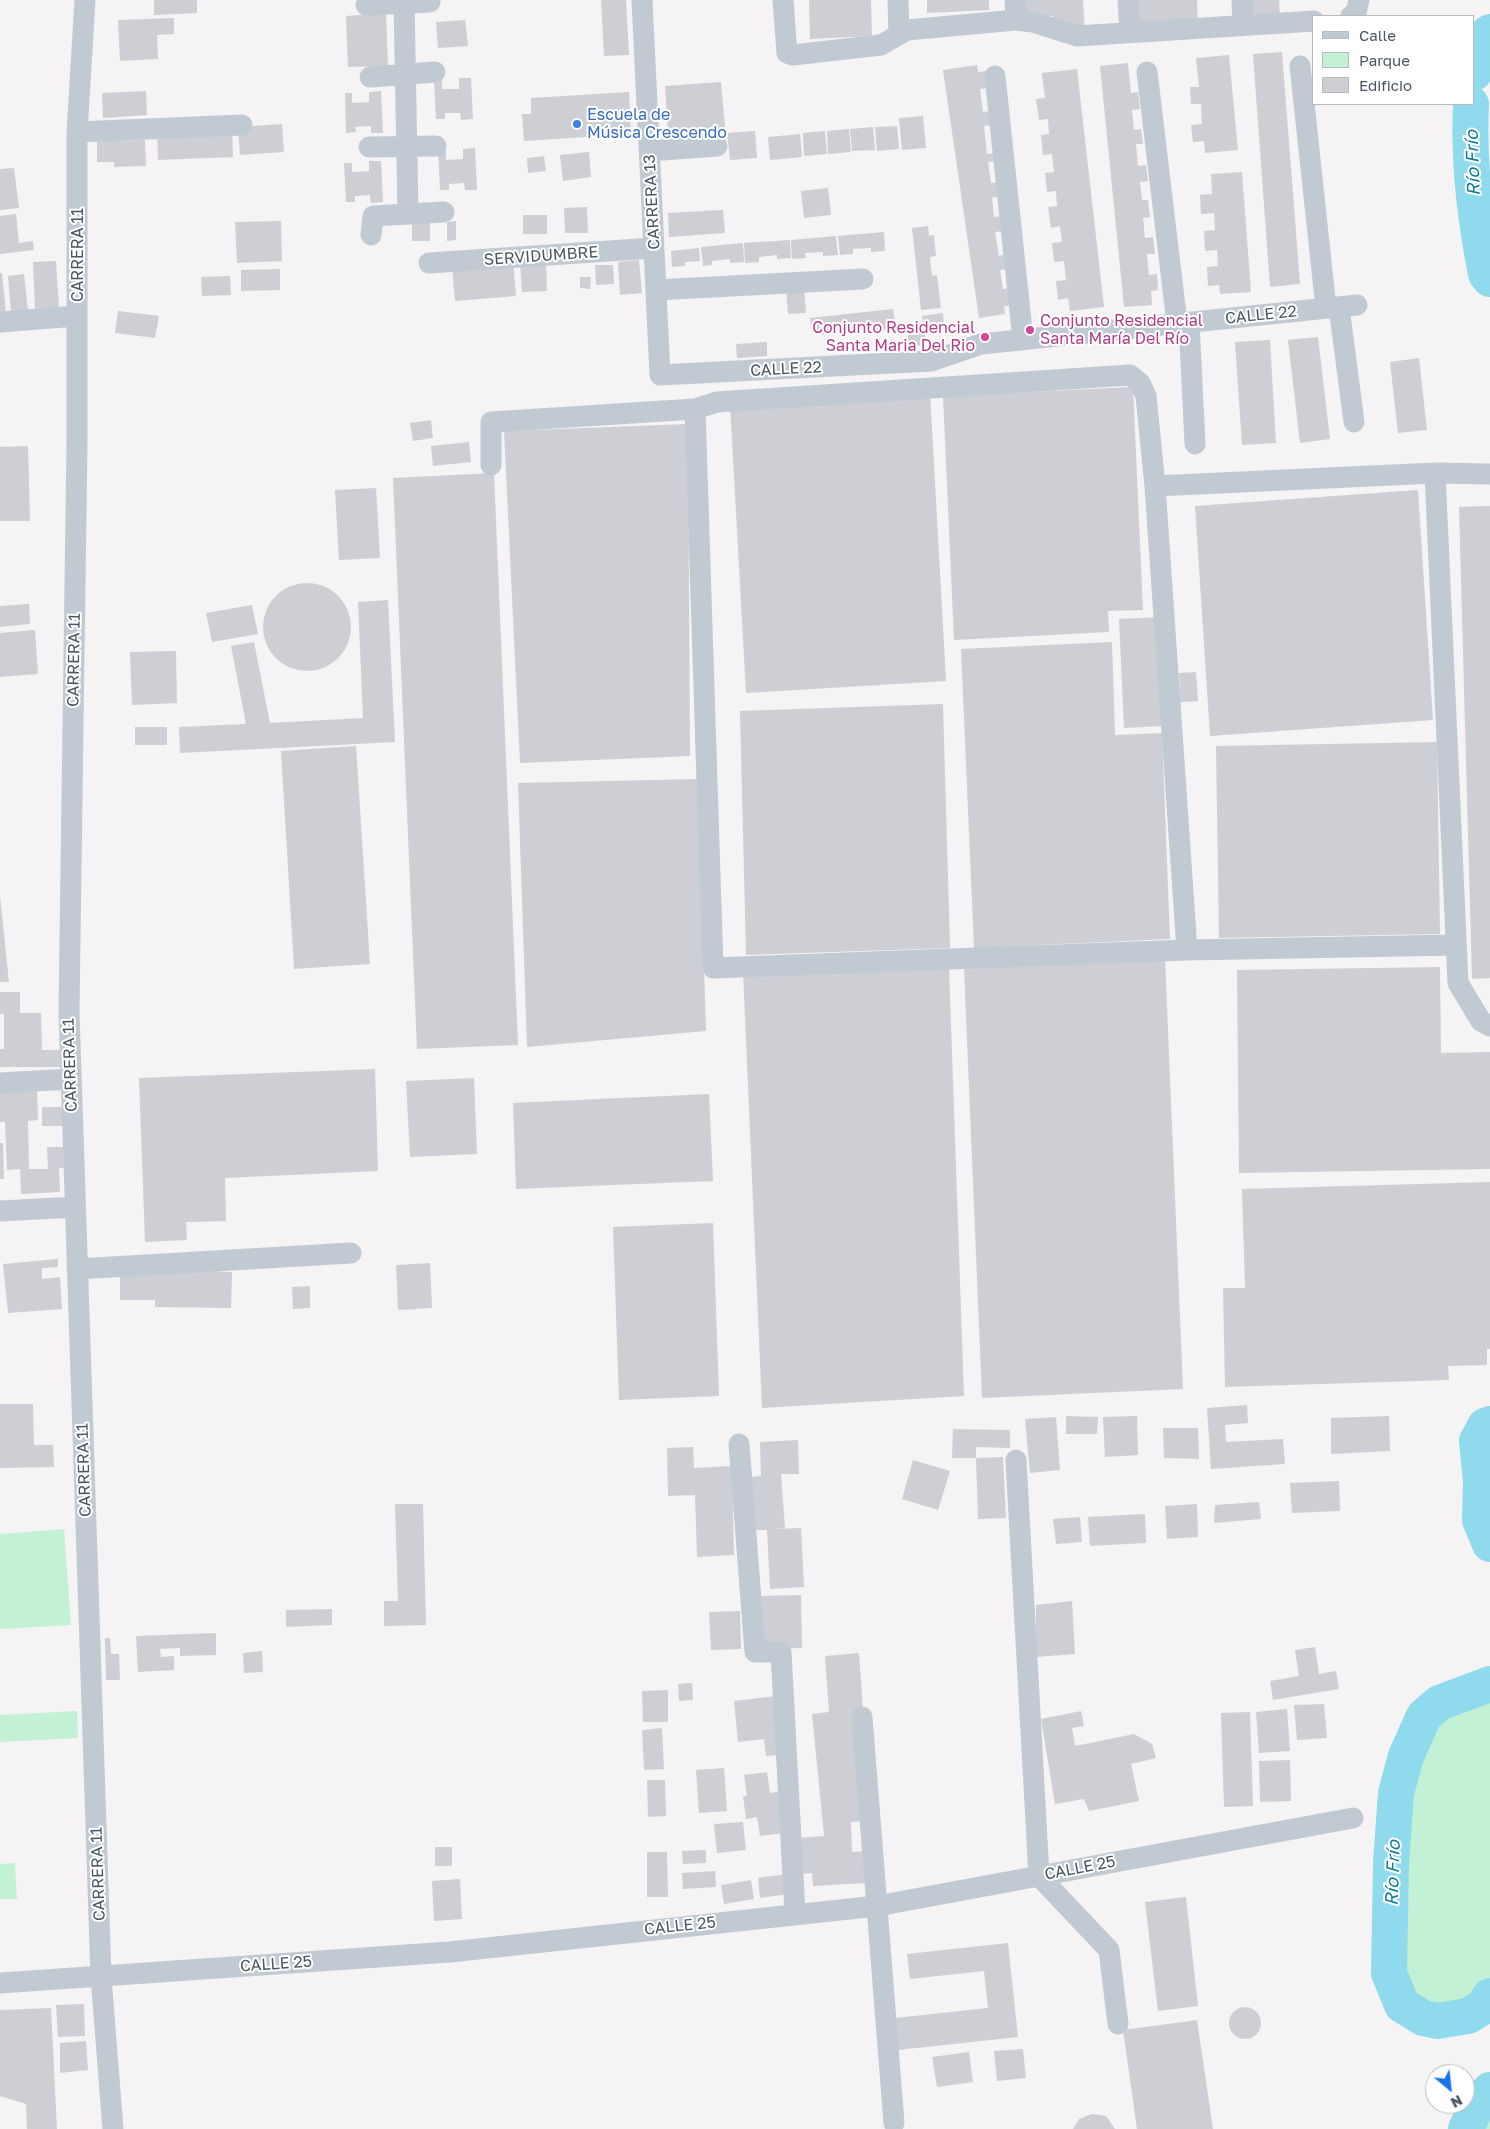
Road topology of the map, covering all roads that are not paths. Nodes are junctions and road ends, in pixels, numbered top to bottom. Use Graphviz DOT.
graph roads {
  1 [pos="85,0"];
  2 [pos="642,0"];
  3 [pos="783,0"];
  4 [pos="898,0"];
  5 [pos="1128,0"];
  6 [pos="1242,0"];
  7 [pos="1360,0"];
  8 [pos="404,2"];
  9 [pos="430,2"];
  10 [pos="366,5"];
  11 [pos="1015,10"];
  12 [pos="1353,15"];
  13 [pos="1312,21"];
  14 [pos="1243,25"];
  15 [pos="1130,32"];
  16 [pos="899,34"];
  17 [pos="1300,66"];
  18 [pos="436,72"];
  19 [pos="1147,72"];
  20 [pos="405,75"];
  21 [pos="994,76"];
  22 [pos="370,77"];
  23 [pos="242,125"];
  24 [pos="77,132"];
  25 [pos="407,146"];
  26 [pos="436,146"];
  27 [pos="717,146"];
  28 [pos="369,147"];
  29 [pos="650,151"];
  30 [pos="444,212"];
  31 [pos="408,213"];
  32 [pos="371,235"];
  33 [pos="654,248"];
  34 [pos="429,263"];
  35 [pos="863,279"];
  36 [pos="656,290"];
  37 [pos="1341,306"];
  38 [pos="78,316"];
  39 [pos="0,322"];
  40 [pos="1183,323"];
  41 [pos="1023,340"];
  42 [pos="660,375"];
  43 [pos="695,409"];
  44 [pos="1354,422"];
  45 [pos="1195,444"];
  46 [pos="491,465"];
  47 [pos="1435,473"];
  48 [pos="1490,474"];
  49 [pos="1155,486"];
  50 [pos="1456,945"];
  51 [pos="1187,950"];
  52 [pos="1490,1026"];
  53 [pos="71,1079"];
  54 [pos="0,1083"];
  55 [pos="75,1207"];
  56 [pos="0,1210"];
  57 [pos="351,1253"];
  58 [pos="77,1268"];
  59 [pos="739,1444"];
  60 [pos="1016,1460"];
  61 [pos="862,1717"];
  62 [pos="1353,1818"];
  63 [pos="1039,1876"];
  64 [pos="877,1906"];
  65 [pos="795,1914"];
  66 [pos="101,1977"];
  67 [pos="0,1983"];
  68 [pos="1118,2024"];
  69 [pos="894,2123"];
  70 [pos="113,2129"];
  1 -- 24 [label="street, CARRERA 11"];
  2 -- 29 [label="street, CARRERA 13"];
  3 -- 16 [label="street"];
  4 -- 16 [label="street"];
  5 -- 15 [label="street"];
  6 -- 14 [label="street"];
  7 -- 12 [label="street"];
  8 -- 9 [label="street"];
  8 -- 10 [label="street"];
  8 -- 20 [label="street"];
  11 -- 15 [label="street"];
  11 -- 16 [label="street"];
  13 -- 14 [label="street"];
  14 -- 15 [label="street"];
  17 -- 37 [label="street"];
  18 -- 20 [label="street"];
  19 -- 40 [label="street"];
  20 -- 22 [label="street"];
  20 -- 25 [label="street"];
  21 -- 41 [label="street"];
  23 -- 24 [label="street"];
  24 -- 38 [label="street, CARRERA 11"];
  25 -- 26 [label="street"];
  25 -- 28 [label="street"];
  25 -- 31 [label="street"];
  27 -- 29 [label="street"];
  29 -- 33 [label="street, CARRERA 13"];
  30 -- 31 [label="street"];
  31 -- 32 [label="street"];
  33 -- 34 [label="street, SERVIDUMBRE"];
  33 -- 36 [label="street, CARRERA 13"];
  35 -- 36 [label="street"];
  36 -- 42 [label="street, CARRERA 13"];
  37 -- 40 [label="street, CALLE 22"];
  37 -- 44 [label="street"];
  38 -- 39 [label="street"];
  38 -- 53 [label="street, CARRERA 11"];
  40 -- 41 [label="street, CALLE 22"];
  40 -- 45 [label="street"];
  41 -- 42 [label="street, CALLE 22"];
  43 -- 46 [label="street"];
  43 -- 49 [label="street"];
  43 -- 51 [label="street"];
  47 -- 48 [label="street"];
  47 -- 49 [label="street"];
  47 -- 50 [label="street"];
  49 -- 51 [label="street"];
  50 -- 51 [label="street"];
  50 -- 52 [label="street"];
  53 -- 54 [label="street"];
  53 -- 55 [label="street, CARRERA 11"];
  55 -- 56 [label="street"];
  55 -- 58 [label="street, CARRERA 11"];
  57 -- 58 [label="street"];
  58 -- 66 [label="street, CARRERA 11"];
  59 -- 65 [label="street"];
  60 -- 63 [label="street"];
  61 -- 64 [label="street"];
  62 -- 63 [label="street, CALLE 25"];
  63 -- 64 [label="street, CALLE 25"];
  63 -- 68 [label="street"];
  64 -- 65 [label="street, CALLE 25"];
  64 -- 69 [label="street"];
  65 -- 66 [label="street, CALLE 25"];
  66 -- 67 [label="street, CALLE 25"];
  66 -- 70 [label="street, CARRERA 11"];
}
